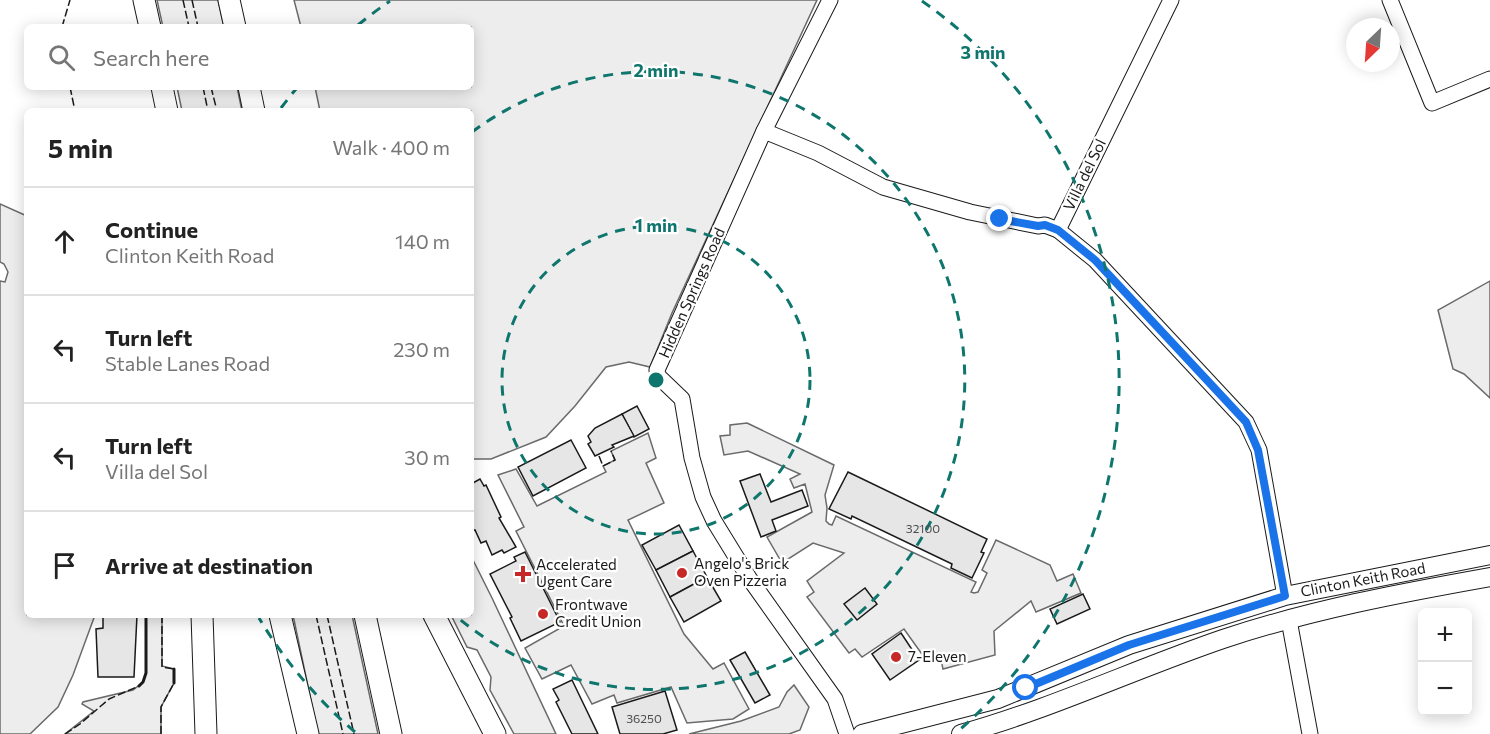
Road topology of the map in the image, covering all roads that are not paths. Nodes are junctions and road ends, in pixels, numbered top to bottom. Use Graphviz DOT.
graph roads {
  1 [pos="144,0"];
  2 [pos="228,0"];
  3 [pos="830,0"];
  4 [pos="1171,0"];
  5 [pos="1390,0"];
  6 [pos="149,24"];
  7 [pos="234,24"];
  8 [pos="1490,79"];
  9 [pos="162,90"];
  10 [pos="250,90"];
  11 [pos="166,108"];
  12 [pos="253,108"];
  13 [pos="764,131"];
  14 [pos="1058,230"];
  15 [pos="1490,548"];
  16 [pos="1490,555"];
  17 [pos="1468,560"];
  18 [pos="1392,574"];
  19 [pos="1490,577"];
  20 [pos="1285,596"];
  21 [pos="202,618"];
  22 [pos="281,618"];
  23 [pos="366,618"];
  24 [pos="436,618"];
  25 [pos="1289,620"];
  26 [pos="1141,669"];
  27 [pos="206,734"];
  28 [pos="308,734"];
  29 [pos="391,734"];
  30 [pos="495,734"];
  31 [pos="847,734"];
  32 [pos="862,734"];
  33 [pos="961,734"];
  34 [pos="1310,734"];
  1 -- 6 [label="highway"];
  2 -- 7 [label="highway"];
  3 -- 13 [label="street, Hidden Springs Road"];
  4 -- 14 [label="street, Villa del Sol"];
  5 -- 8 [label="street"];
  9 -- 11 [label="highway"];
  10 -- 12 [label="highway"];
  13 -- 14 [label="street"];
  13 -- 31 [label="street, Hidden Springs Road"];
  14 -- 20 [label="street"];
  15 -- 17 [label="main road"];
  16 -- 17 [label="main road, Clinton Keith Road"];
  17 -- 18 [label="main road, Clinton Keith Road"];
  18 -- 20 [label="main road, Clinton Keith Road"];
  18 -- 25 [label="main road"];
  19 -- 25 [label="main road, Clinton Keith Road"];
  20 -- 26 [label="main road"];
  20 -- 32 [label="main road, Clinton Keith Road"];
  21 -- 27 [label="highway"];
  22 -- 28 [label="highway"];
  23 -- 29 [label="highway"];
  24 -- 30 [label="highway"];
  25 -- 26 [label="main road, Clinton Keith Road"];
  25 -- 34 [label="street"];
  26 -- 33 [label="main road, Clinton Keith Road"];
}
